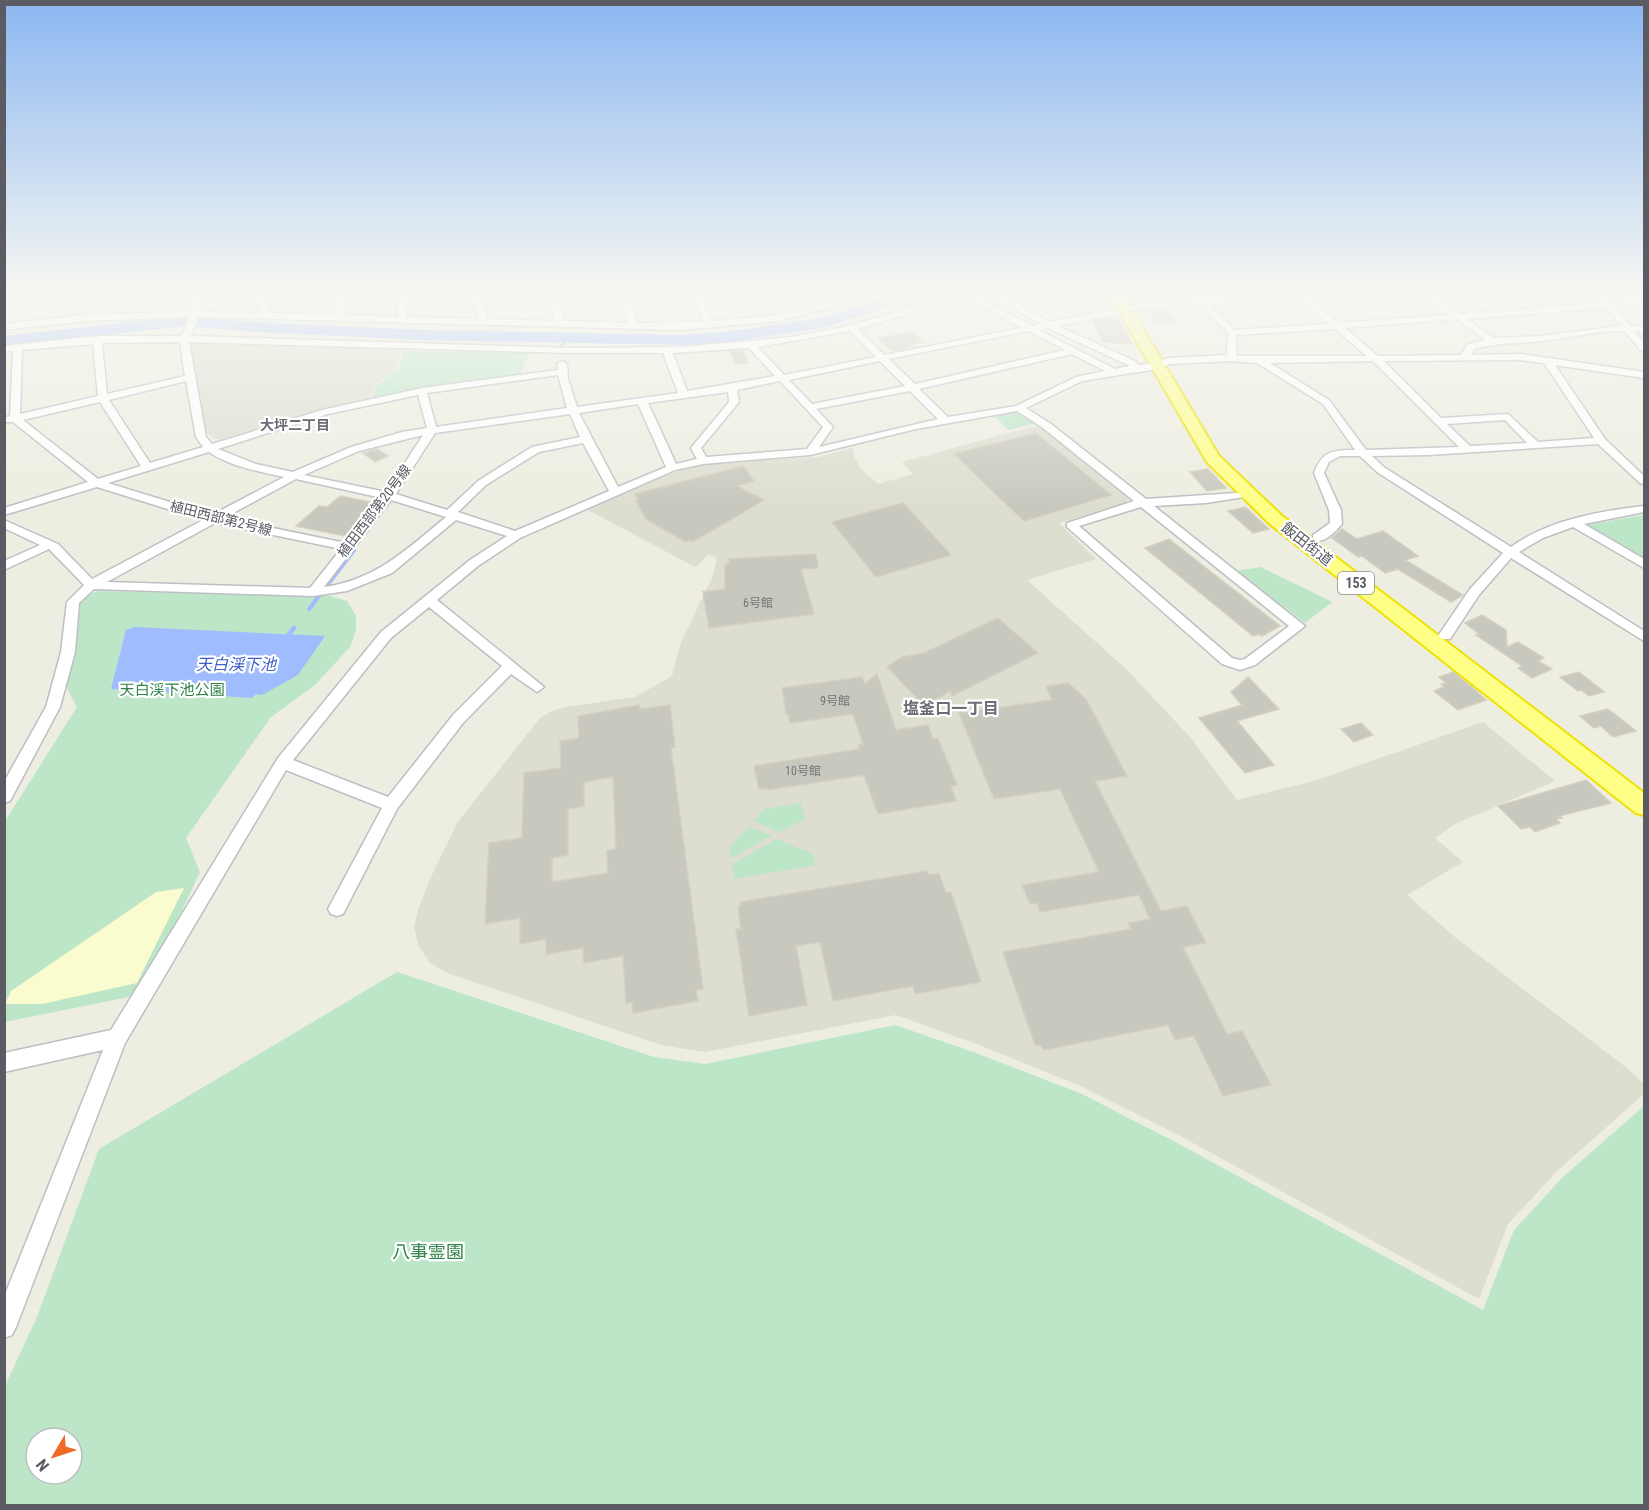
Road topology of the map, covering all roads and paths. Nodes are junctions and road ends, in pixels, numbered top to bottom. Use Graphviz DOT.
graph roads {
  1 [pos="16,364"];
  2 [pos="100,364"];
  3 [pos="187,364"];
  4 [pos="562,364"];
  5 [pos="672,364"];
  6 [pos="769,364"];
  7 [pos="852,364"];
  8 [pos="888,364"];
  9 [pos="1014,364"];
  10 [pos="1099,364"];
  11 [pos="1133,364"];
  12 [pos="1159,364"];
  13 [pos="1162,364"];
  14 [pos="1267,364"];
  15 [pos="1382,364"];
  16 [pos="1550,364"];
  17 [pos="1576,364"];
  18 [pos="1135,368"];
  19 [pos="1112,371"];
  20 [pos="562,372"];
  21 [pos="1644,375"];
  22 [pos="189,378"];
  23 [pos="783,379"];
  24 [pos="732,388"];
  25 [pos="912,388"];
  26 [pos="422,391"];
  27 [pos="684,395"];
  28 [pos="103,398"];
  29 [pos="642,401"];
  30 [pos="810,407"];
  31 [pos="1019,408"];
  32 [pos="574,410"];
  33 [pos="10,420"];
  34 [pos="945,420"];
  35 [pos="1439,421"];
  36 [pos="432,429"];
  37 [pos="587,439"];
  38 [pos="1601,441"];
  39 [pos="1535,445"];
  40 [pos="210,448"];
  41 [pos="1468,450"];
  42 [pos="810,452"];
  43 [pos="1362,452"];
  44 [pos="703,461"];
  45 [pos="147,467"];
  46 [pos="672,468"];
  47 [pos="291,477"];
  48 [pos="1644,481"];
  49 [pos="96,483"];
  50 [pos="616,493"];
  51 [pos="1247,494"];
  52 [pos="389,496"];
  53 [pos="1141,503"];
  54 [pos="1644,509"];
  55 [pos="4,512"];
  56 [pos="453,514"];
  57 [pos="213,519"];
  58 [pos="4,523"];
  59 [pos="1575,523"];
  60 [pos="516,535"];
  61 [pos="1317,538"];
  62 [pos="49,545"];
  63 [pos="348,547"];
  64 [pos="1511,552"];
  65 [pos="1644,564"];
  66 [pos="4,566"];
  67 [pos="91,585"];
  68 [pos="314,592"];
  69 [pos="429,600"];
  70 [pos="1444,636"];
  71 [pos="1644,637"];
  72 [pos="511,666"];
  73 [pos="537,687"];
  74 [pos="283,762"];
  75 [pos="1644,788"];
  76 [pos="4,797"];
  77 [pos="391,805"];
  78 [pos="1644,806"];
  79 [pos="337,909"];
  80 [pos="117,1038"];
  81 [pos="4,1063"];
  82 [pos="7,1318"];
  1 -- 33 [label="street"];
  2 -- 28 [label="street"];
  3 -- 22 [label="street"];
  4 -- 20 [label="street"];
  5 -- 27 [label="street"];
  6 -- 23 [label="street"];
  7 -- 23 [label="street"];
  8 -- 25 [label="street"];
  9 -- 25 [label="street"];
  10 -- 19 [label="street"];
  11 -- 18 [label="street"];
  12 -- 18 [label="street"];
  13 -- 51 [label="highway, 飯田街道 / 153"];
  13 -- 61 [label="highway, 飯田街道 / 153"];
  14 -- 43 [label="street"];
  15 -- 35 [label="street"];
  16 -- 38 [label="street"];
  17 -- 21 [label="street"];
  18 -- 19 [label="street"];
  19 -- 31 [label="street"];
  20 -- 26 [label="street"];
  20 -- 32 [label="street"];
  22 -- 28 [label="street"];
  22 -- 40 [label="street"];
  23 -- 24 [label="street"];
  23 -- 30 [label="street"];
  24 -- 27 [label="street"];
  24 -- 44 [label="street"];
  25 -- 30 [label="street"];
  25 -- 34 [label="street"];
  26 -- 36 [label="street"];
  26 -- 40 [label="street"];
  27 -- 29 [label="street"];
  28 -- 33 [label="street"];
  28 -- 45 [label="street"];
  29 -- 32 [label="street"];
  29 -- 46 [label="street"];
  30 -- 42 [label="street"];
  31 -- 34 [label="street"];
  31 -- 53 [label="street"];
  32 -- 36 [label="street"];
  32 -- 37 [label="street"];
  33 -- 49 [label="street"];
  34 -- 42 [label="street"];
  35 -- 39 [label="street"];
  35 -- 41 [label="street"];
  36 -- 47 [label="street"];
  36 -- 52 [label="street, 植田西部第20号線"];
  37 -- 50 [label="street"];
  37 -- 56 [label="street"];
  38 -- 39 [label="street"];
  38 -- 48 [label="street"];
  39 -- 41 [label="street"];
  40 -- 45 [label="street"];
  40 -- 47 [label="street"];
  41 -- 43 [label="street"];
  42 -- 44 [label="street"];
  43 -- 61 [label="street"];
  43 -- 64 [label="street"];
  44 -- 46 [label="street"];
  45 -- 49 [label="street"];
  46 -- 50 [label="street"];
  47 -- 52 [label="street"];
  47 -- 57 [label="street"];
  49 -- 55 [label="street"];
  49 -- 57 [label="street, 植田西部第2号線"];
  50 -- 60 [label="street"];
  51 -- 53 [label="street"];
  51 -- 78 [label="highway, 飯田街道 / 153"];
  52 -- 56 [label="street"];
  52 -- 63 [label="street, 植田西部第20号線"];
  53 -- 53 [label="street"];
  54 -- 59 [label="street"];
  56 -- 60 [label="street"];
  56 -- 68 [label="street"];
  57 -- 63 [label="street, 植田西部第2号線"];
  57 -- 67 [label="street"];
  58 -- 62 [label="street"];
  59 -- 64 [label="street"];
  59 -- 65 [label="street"];
  60 -- 69 [label="street"];
  61 -- 70 [label="highway, 飯田街道 / 153"];
  62 -- 66 [label="street"];
  62 -- 67 [label="street"];
  63 -- 68 [label="street, 植田西部第20号線"];
  64 -- 70 [label="street"];
  64 -- 71 [label="street"];
  67 -- 68 [label="street"];
  67 -- 76 [label="street"];
  69 -- 72 [label="street"];
  69 -- 74 [label="street"];
  70 -- 75 [label="highway, 飯田街道 / 153"];
  72 -- 73 [label="street"];
  72 -- 77 [label="street"];
  74 -- 77 [label="street"];
  74 -- 80 [label="street"];
  77 -- 79 [label="street"];
  80 -- 81 [label="street"];
  80 -- 82 [label="street"];
}
